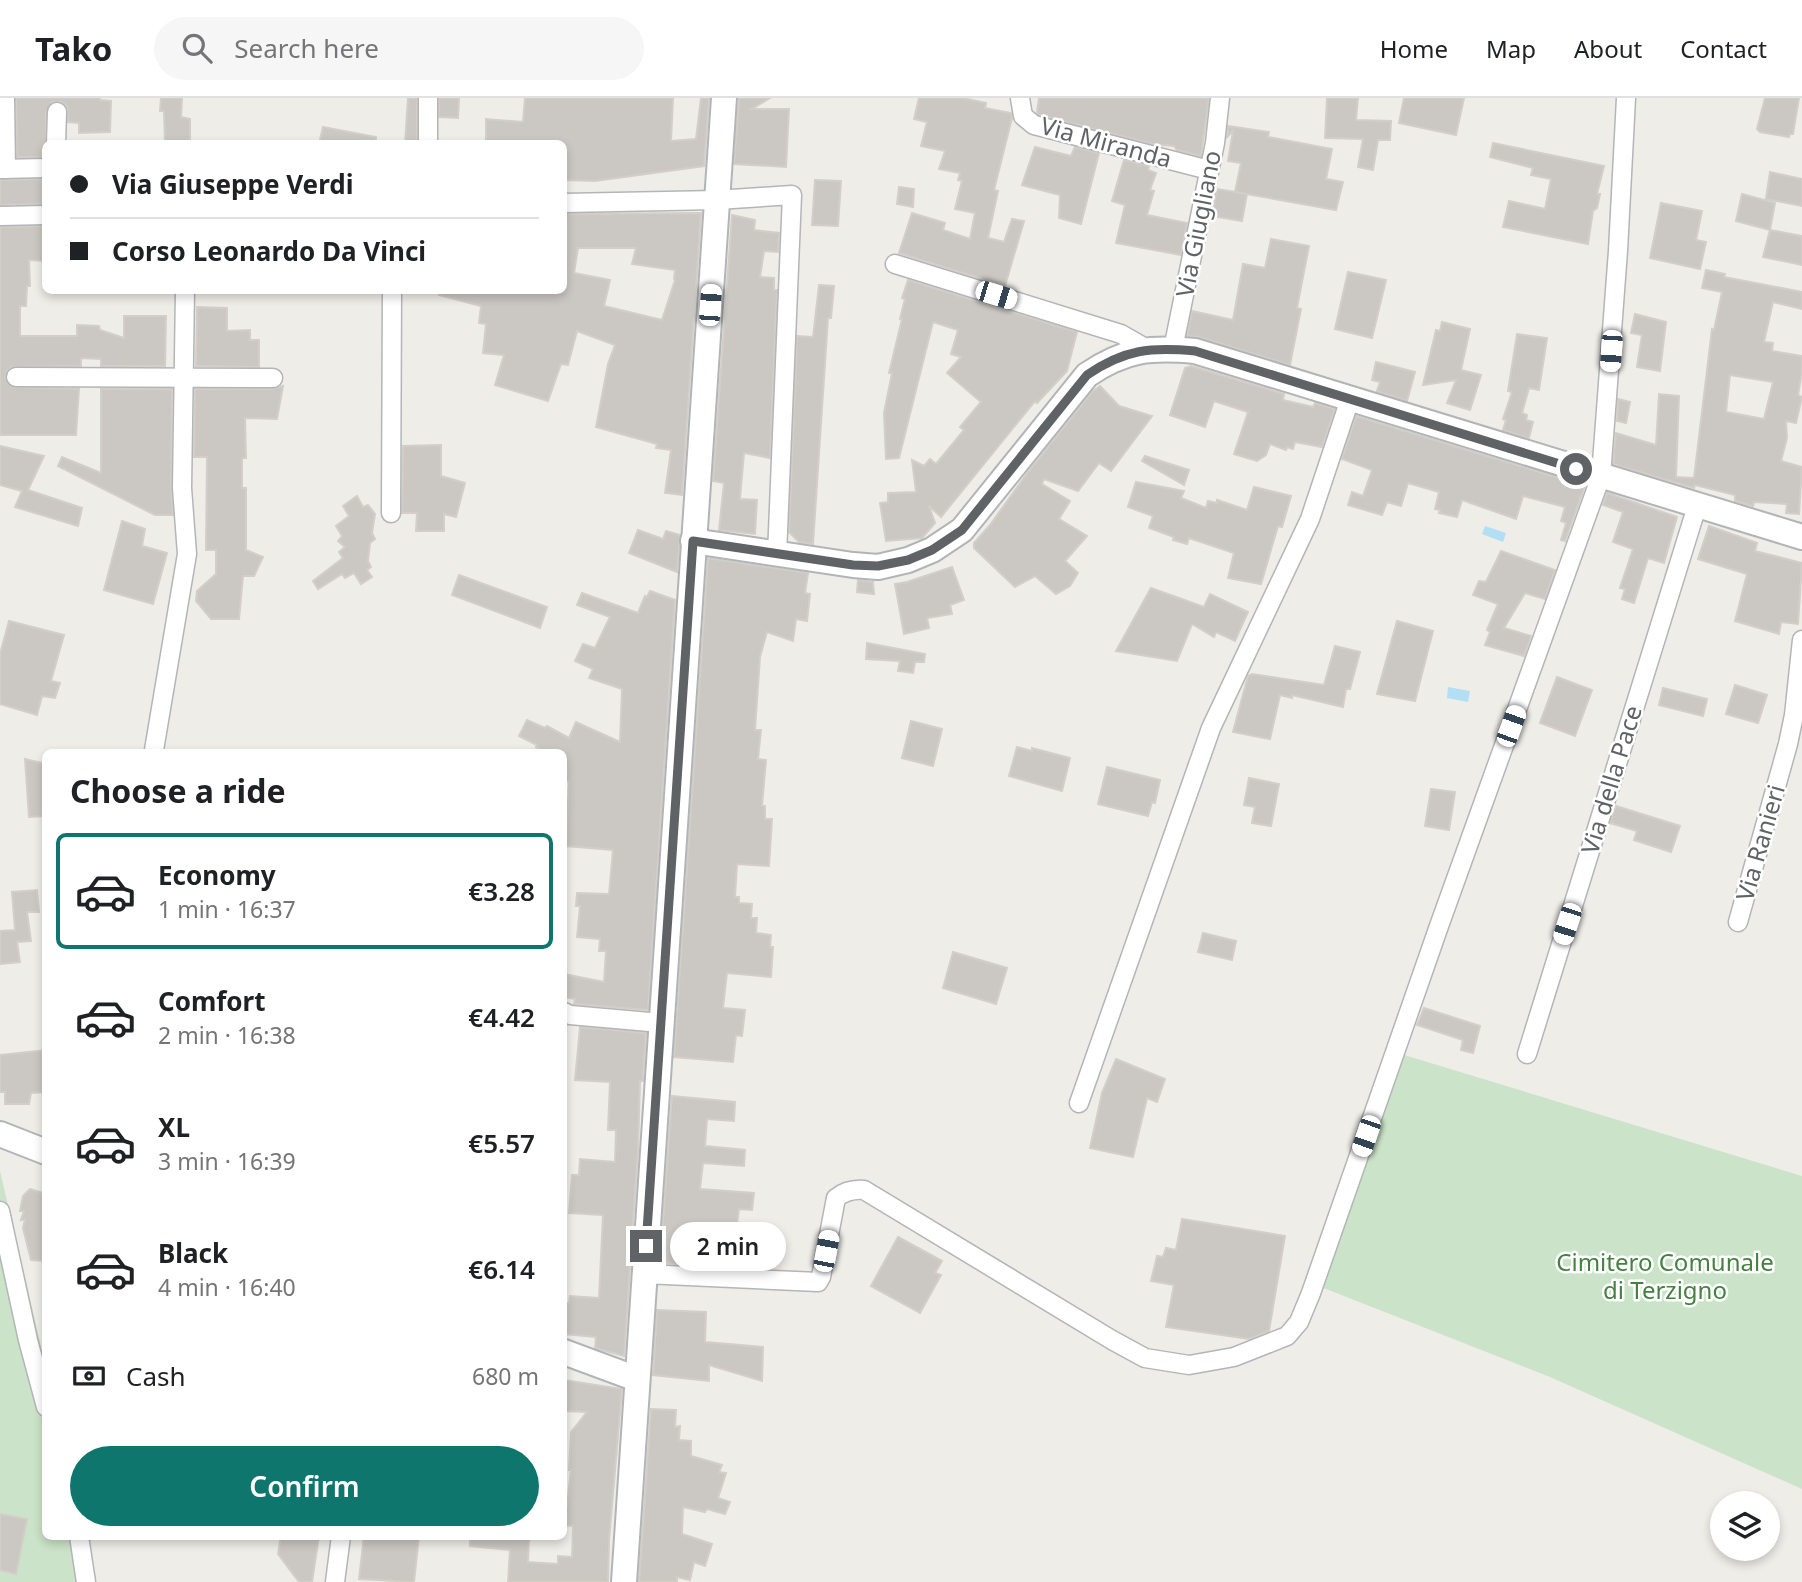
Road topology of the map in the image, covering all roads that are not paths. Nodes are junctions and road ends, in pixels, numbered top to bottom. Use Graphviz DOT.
graph roads {
  1 [pos="5,98"];
  2 [pos="428,98"];
  3 [pos="724,98"];
  4 [pos="1020,98"];
  5 [pos="1220,98"];
  6 [pos="1626,98"];
  7 [pos="57,112"];
  8 [pos="56,140"];
  9 [pos="428,140"];
  10 [pos="42,168"];
  11 [pos="3,169"];
  12 [pos="1209,170"];
  13 [pos="717,200"];
  14 [pos="567,203"];
  15 [pos="42,215"];
  16 [pos="0,216"];
  17 [pos="895,264"];
  18 [pos="185,294"];
  19 [pos="392,294"];
  20 [pos="1161,349"];
  21 [pos="16,377"];
  22 [pos="183,378"];
  23 [pos="273,378"];
  24 [pos="1350,399"];
  25 [pos="1601,476"];
  26 [pos="1697,506"];
  27 [pos="391,513"];
  28 [pos="1802,537"];
  29 [pos="693,541"];
  30 [pos="777,555"];
  31 [pos="1802,640"];
  32 [pos="154,749"];
  33 [pos="1738,922"];
  34 [pos="567,1014"];
  35 [pos="661,1023"];
  36 [pos="1527,1054"];
  37 [pos="1079,1103"];
  38 [pos="0,1134"];
  39 [pos="42,1150"];
  40 [pos="0,1211"];
  41 [pos="644,1274"];
  42 [pos="567,1353"];
  43 [pos="637,1379"];
  44 [pos="42,1392"];
  45 [pos="80,1540"];
  46 [pos="340,1540"];
  47 [pos="86,1582"];
  48 [pos="335,1582"];
  49 [pos="624,1582"];
  1 -- 11 [label="street"];
  2 -- 9 [label="street"];
  3 -- 13 [label="main road"];
  4 -- 12 [label="street, Via Miranda"];
  5 -- 12 [label="street, Via Giugliano"];
  6 -- 25 [label="street"];
  7 -- 8 [label="street"];
  10 -- 11 [label="street"];
  12 -- 20 [label="street, Via Giugliano"];
  13 -- 14 [label="street"];
  13 -- 29 [label="main road"];
  13 -- 30 [label="street"];
  15 -- 16 [label="street"];
  17 -- 20 [label="street"];
  18 -- 22 [label="street"];
  19 -- 27 [label="street"];
  20 -- 24 [label="main road"];
  20 -- 30 [label="main road"];
  21 -- 22 [label="street"];
  22 -- 23 [label="street"];
  22 -- 32 [label="street"];
  24 -- 25 [label="main road"];
  24 -- 37 [label="street"];
  25 -- 26 [label="main road"];
  25 -- 41 [label="street"];
  26 -- 28 [label="main road"];
  26 -- 36 [label="street, Via della Pace"];
  29 -- 30 [label="main road"];
  29 -- 35 [label="main road"];
  31 -- 33 [label="street, Via Ranieri"];
  34 -- 35 [label="street"];
  35 -- 41 [label="main road"];
  38 -- 39 [label="main road"];
  40 -- 44 [label="street"];
  41 -- 43 [label="main road"];
  42 -- 43 [label="main road"];
  43 -- 49 [label="main road"];
  45 -- 47 [label="street"];
  46 -- 48 [label="street"];
}
